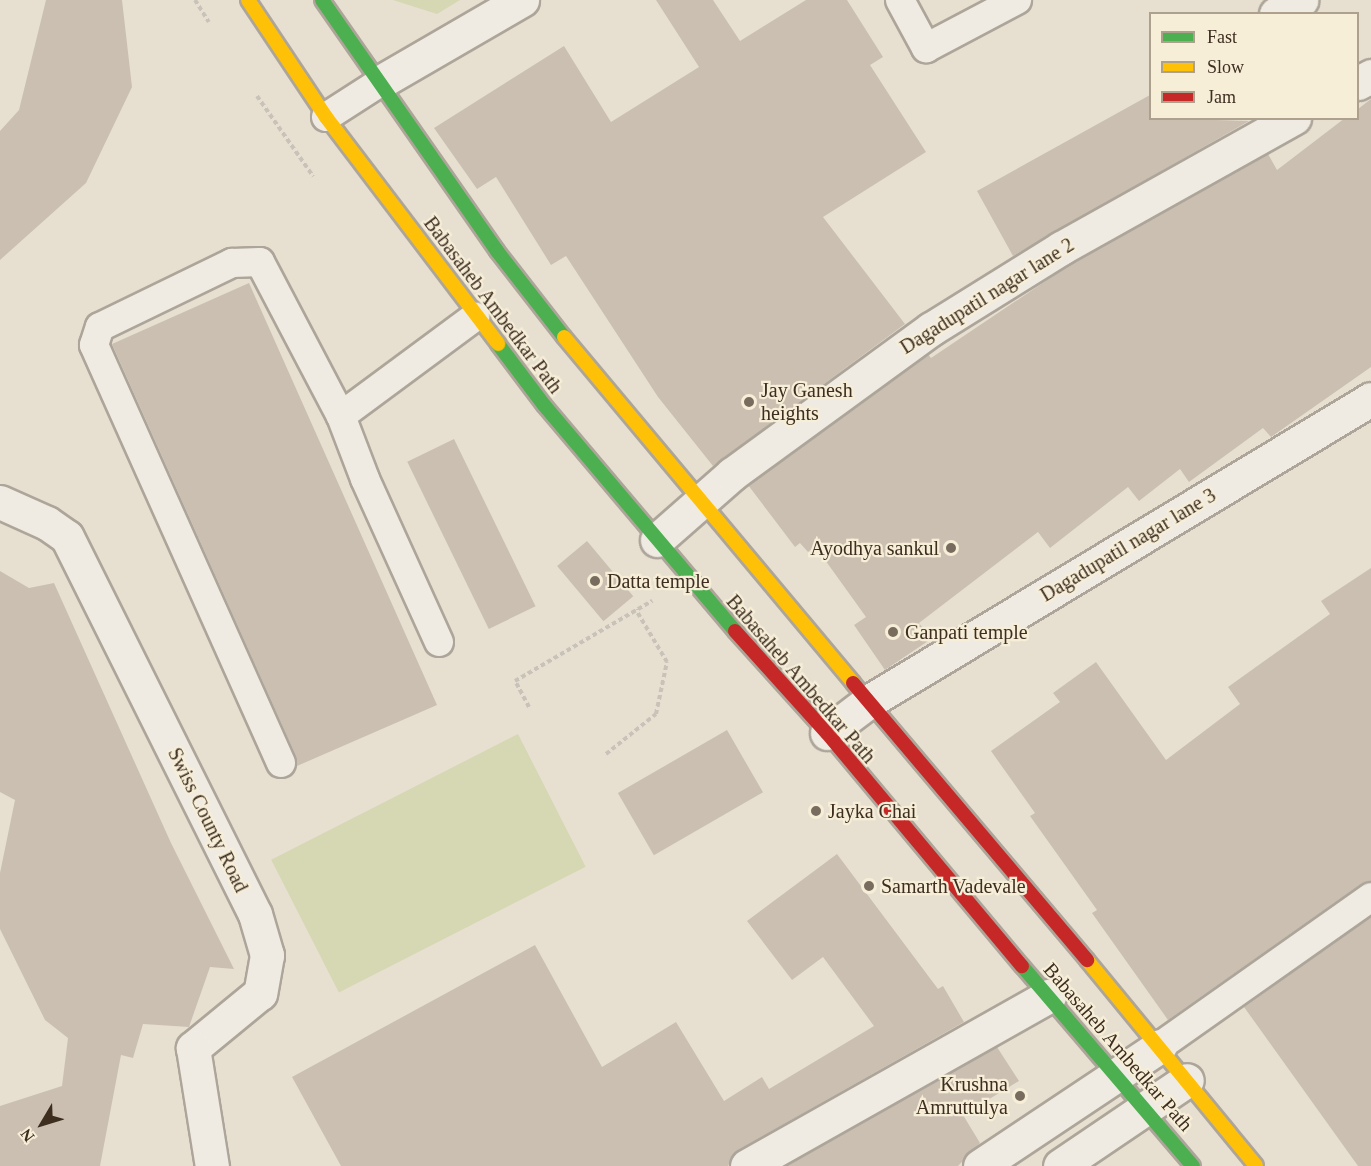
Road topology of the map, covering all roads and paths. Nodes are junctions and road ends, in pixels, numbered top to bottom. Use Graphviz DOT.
graph roads {
  1 [pos="248,0"];
  2 [pos="322,0"];
  3 [pos="522,0"];
  4 [pos="900,0"];
  5 [pos="1017,0"];
  6 [pos="1301,0"];
  7 [pos="1280,12"];
  8 [pos="382,81"];
  9 [pos="326,117"];
  10 [pos="1290,120"];
  11 [pos="475,317"];
  12 [pos="1371,399"];
  13 [pos="341,416"];
  14 [pos="0,502"];
  15 [pos="698,502"];
  16 [pos="657,540"];
  17 [pos="689,580"];
  18 [pos="636,610"];
  19 [pos="439,642"];
  20 [pos="868,702"];
  21 [pos="529,707"];
  22 [pos="827,733"];
  23 [pos="606,753"];
  24 [pos="281,763"];
  25 [pos="1371,897"];
  26 [pos="1049,996"];
  27 [pos="1160,1046"];
  28 [pos="1118,1074"];
  29 [pos="1187,1080"];
  30 [pos="1147,1108"];
  31 [pos="212,1166"];
  32 [pos="747,1166"];
  33 [pos="980,1166"];
  34 [pos="1060,1166"];
  35 [pos="1193,1166"];
  36 [pos="1256,1166"];
  1 -- 9 [label="street, Babasaheb Ambedkar Path"];
  2 -- 8 [label="street, Babasaheb Ambedkar Path"];
  3 -- 8 [label="street"];
  4 -- 5 [label="lane"];
  6 -- 7 [label="street"];
  8 -- 9 [label="lane"];
  8 -- 15 [label="street, Babasaheb Ambedkar Path"];
  9 -- 11 [label="street, Babasaheb Ambedkar Path"];
  10 -- 15 [label="street, Dagadupatil nagar lane 2"];
  11 -- 13 [label="lane"];
  11 -- 16 [label="street, Babasaheb Ambedkar Path"];
  12 -- 20 [label="street, Dagadupatil nagar lane 3"];
  13 -- 19 [label="lane"];
  13 -- 24 [label="lane"];
  14 -- 31 [label="street, Swiss County Road"];
  15 -- 16 [label="street, Dagadupatil nagar lane 2"];
  15 -- 20 [label="street, Babasaheb Ambedkar Path"];
  16 -- 17 [label="street, Babasaheb Ambedkar Path"];
  17 -- 18 [label="path"];
  17 -- 22 [label="street, Babasaheb Ambedkar Path"];
  18 -- 21 [label="path"];
  18 -- 23 [label="path"];
  20 -- 22 [label="street, Dagadupatil nagar lane 3"];
  20 -- 27 [label="street, Babasaheb Ambedkar Path"];
  22 -- 26 [label="street, Babasaheb Ambedkar Path"];
  25 -- 27 [label="lane"];
  26 -- 28 [label="street, Babasaheb Ambedkar Path"];
  26 -- 32 [label="street"];
  27 -- 28 [label="street"];
  27 -- 29 [label="street, Babasaheb Ambedkar Path"];
  28 -- 30 [label="street, Babasaheb Ambedkar Path"];
  28 -- 33 [label="street"];
  29 -- 30 [label="street"];
  29 -- 36 [label="street, Babasaheb Ambedkar Path"];
  30 -- 34 [label="street"];
  30 -- 35 [label="street, Babasaheb Ambedkar Path"];
}
